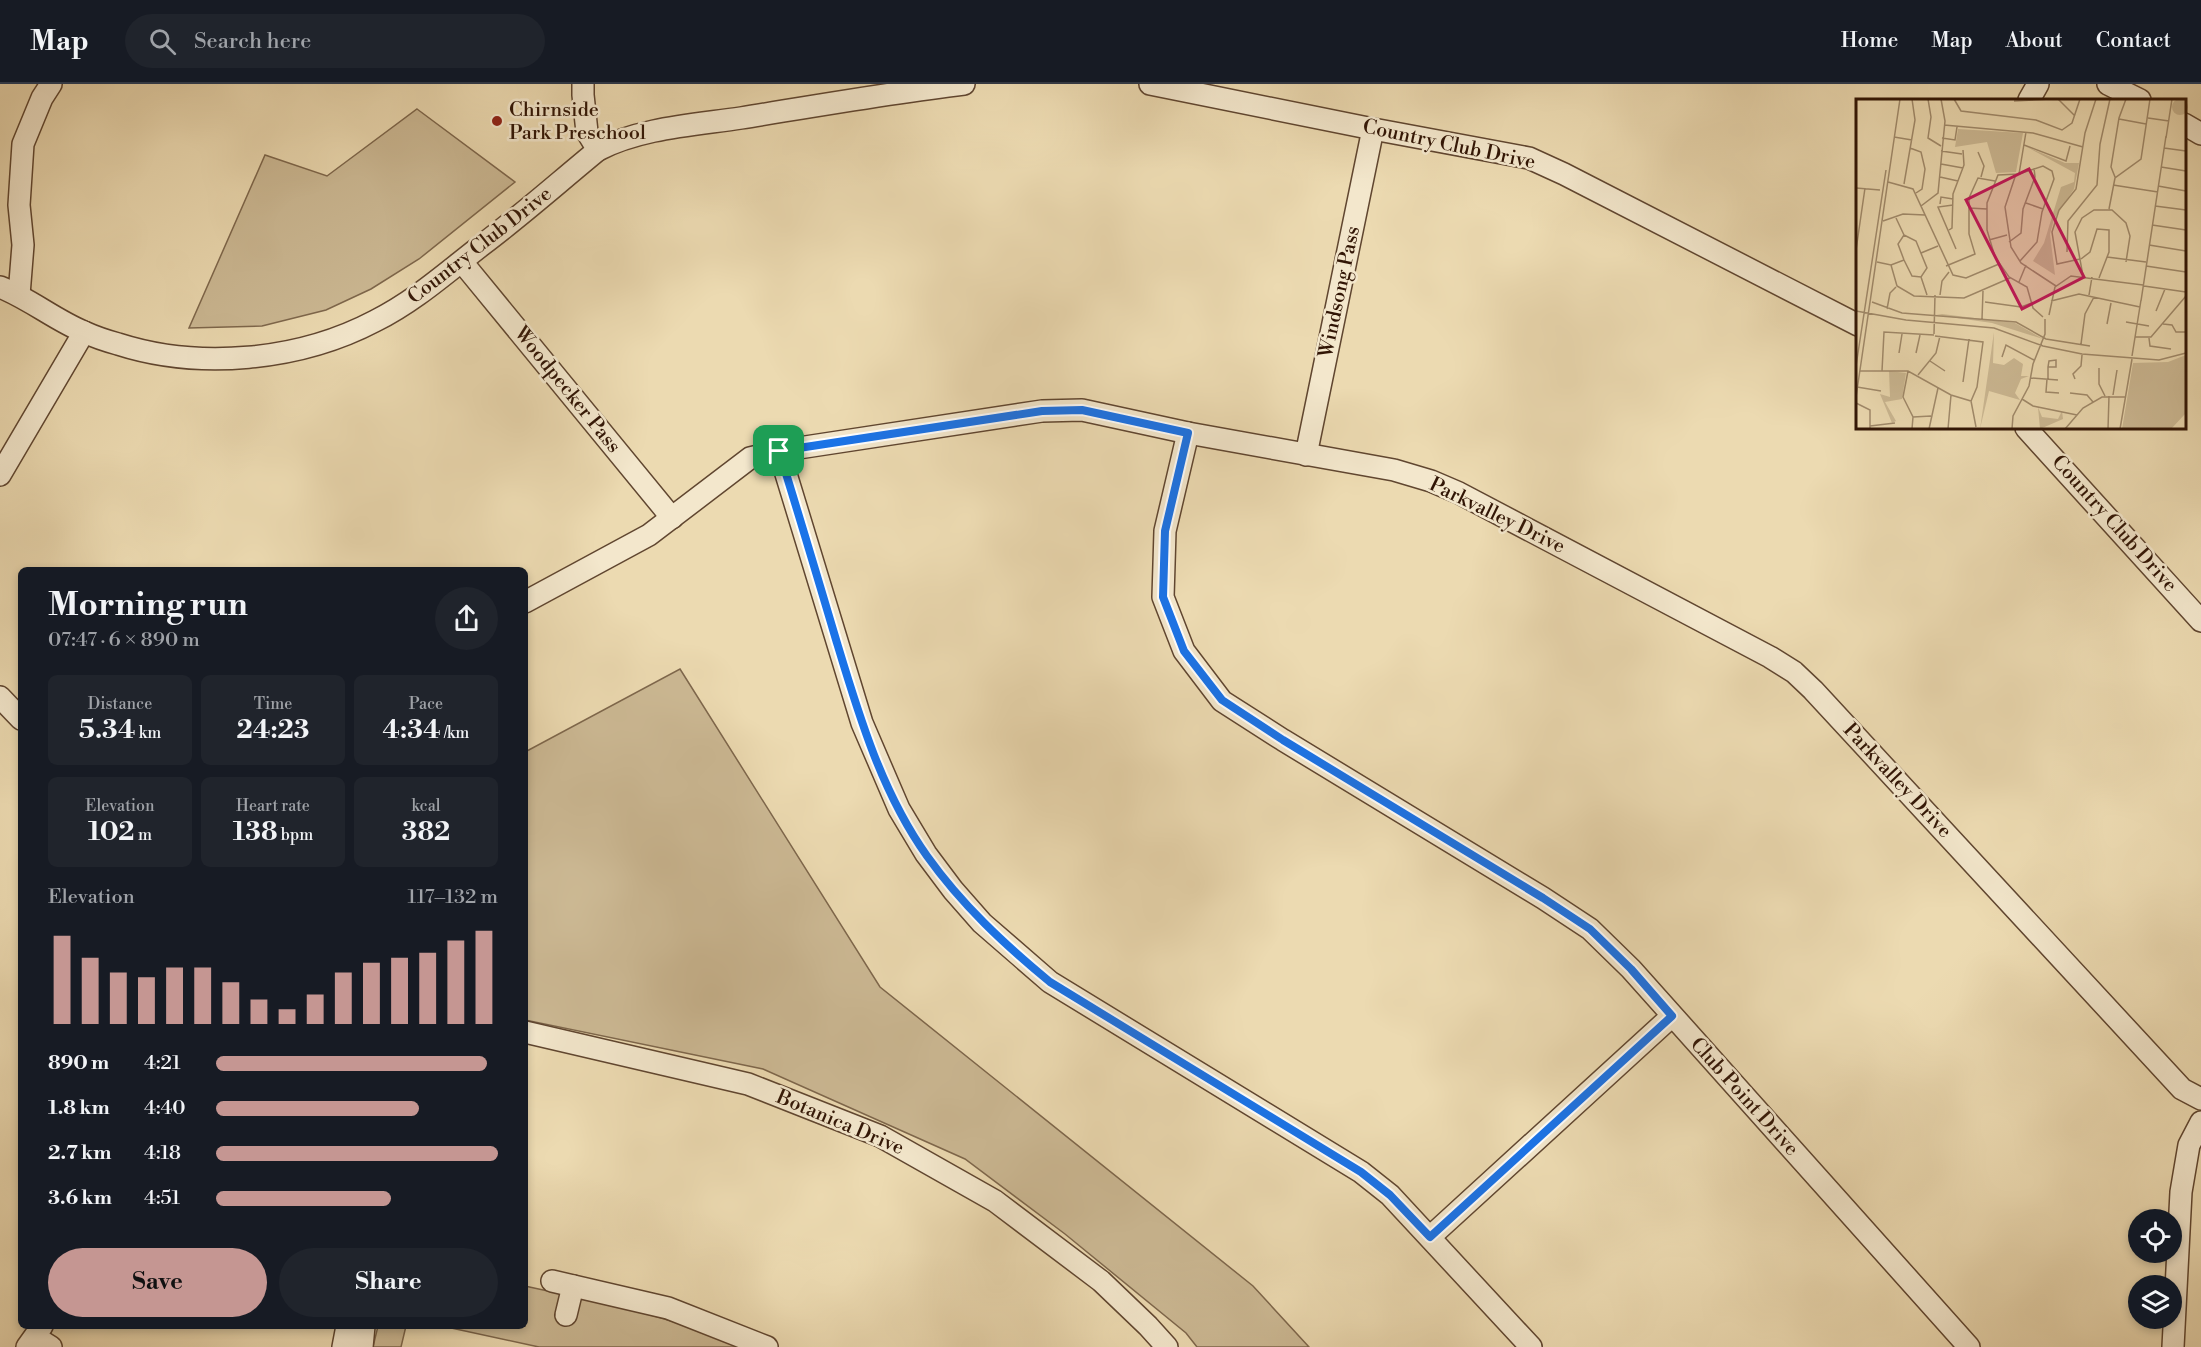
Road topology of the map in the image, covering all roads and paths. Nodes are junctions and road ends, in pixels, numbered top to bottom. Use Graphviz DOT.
graph roads {
  1 [pos="51,84"];
  2 [pos="584,84"];
  3 [pos="964,84"];
  4 [pos="1150,84"];
  5 [pos="2038,84"];
  6 [pos="2108,84"];
  7 [pos="918,87"];
  8 [pos="2030,99"];
  9 [pos="2138,99"];
  10 [pos="2186,125"];
  11 [pos="1373,129"];
  12 [pos="2201,134"];
  13 [pos="597,150"];
  14 [pos="462,262"];
  15 [pos="10,291"];
  16 [pos="1856,324"];
  17 [pos="84,333"];
  18 [pos="2027,429"];
  19 [pos="1188,433"];
  20 [pos="779,451"];
  21 [pos="1306,455"];
  22 [pos="0,475"];
  23 [pos="672,518"];
  24 [pos="528,600"];
  25 [pos="2201,621"];
  26 [pos="0,697"];
  27 [pos="18,716"];
  28 [pos="1672,1016"];
  29 [pos="528,1033"];
  30 [pos="2201,1099"];
  31 [pos="2201,1122"];
  32 [pos="2195,1148"];
  33 [pos="1430,1237"];
  34 [pos="552,1281"];
  35 [pos="573,1286"];
  36 [pos="566,1315"];
  37 [pos="347,1329"];
  38 [pos="364,1329"];
  39 [pos="343,1347"];
  40 [pos="362,1347"];
  41 [pos="767,1347"];
  42 [pos="1167,1347"];
  43 [pos="1531,1347"];
  44 [pos="1969,1347"];
  45 [pos="2173,1347"];
  1 -- 15 [label="street"];
  2 -- 13 [label="street"];
  3 -- 7 [label="street, Country Club Drive"];
  4 -- 11 [label="street, Country Club Drive"];
  5 -- 8 [label="street"];
  6 -- 9 [label="street"];
  7 -- 13 [label="street, Country Club Drive"];
  10 -- 12 [label="street"];
  11 -- 16 [label="street, Country Club Drive"];
  11 -- 21 [label="street, Windsong Pass"];
  13 -- 14 [label="street, Country Club Drive"];
  14 -- 17 [label="street, Country Club Drive"];
  14 -- 23 [label="street, Woodpecker Pass"];
  15 -- 17 [label="street, Country Club Drive"];
  17 -- 22 [label="street"];
  18 -- 25 [label="street, Country Club Drive"];
  19 -- 20 [label="street, Parkvalley Drive"];
  19 -- 21 [label="street, Parkvalley Drive"];
  19 -- 28 [label="street, Club Point Drive"];
  20 -- 23 [label="street, Parkvalley Drive"];
  20 -- 33 [label="street"];
  21 -- 30 [label="street, Parkvalley Drive"];
  23 -- 24 [label="street, Parkvalley Drive"];
  26 -- 27 [label="street"];
  28 -- 33 [label="street"];
  28 -- 44 [label="street, Club Point Drive"];
  29 -- 42 [label="street, Botanica Drive"];
  31 -- 32 [label="street"];
  32 -- 45 [label="street"];
  33 -- 43 [label="street"];
  34 -- 35 [label="street"];
  35 -- 36 [label="street"];
  35 -- 41 [label="street"];
  37 -- 39 [label="street"];
  38 -- 40 [label="street"];
}
